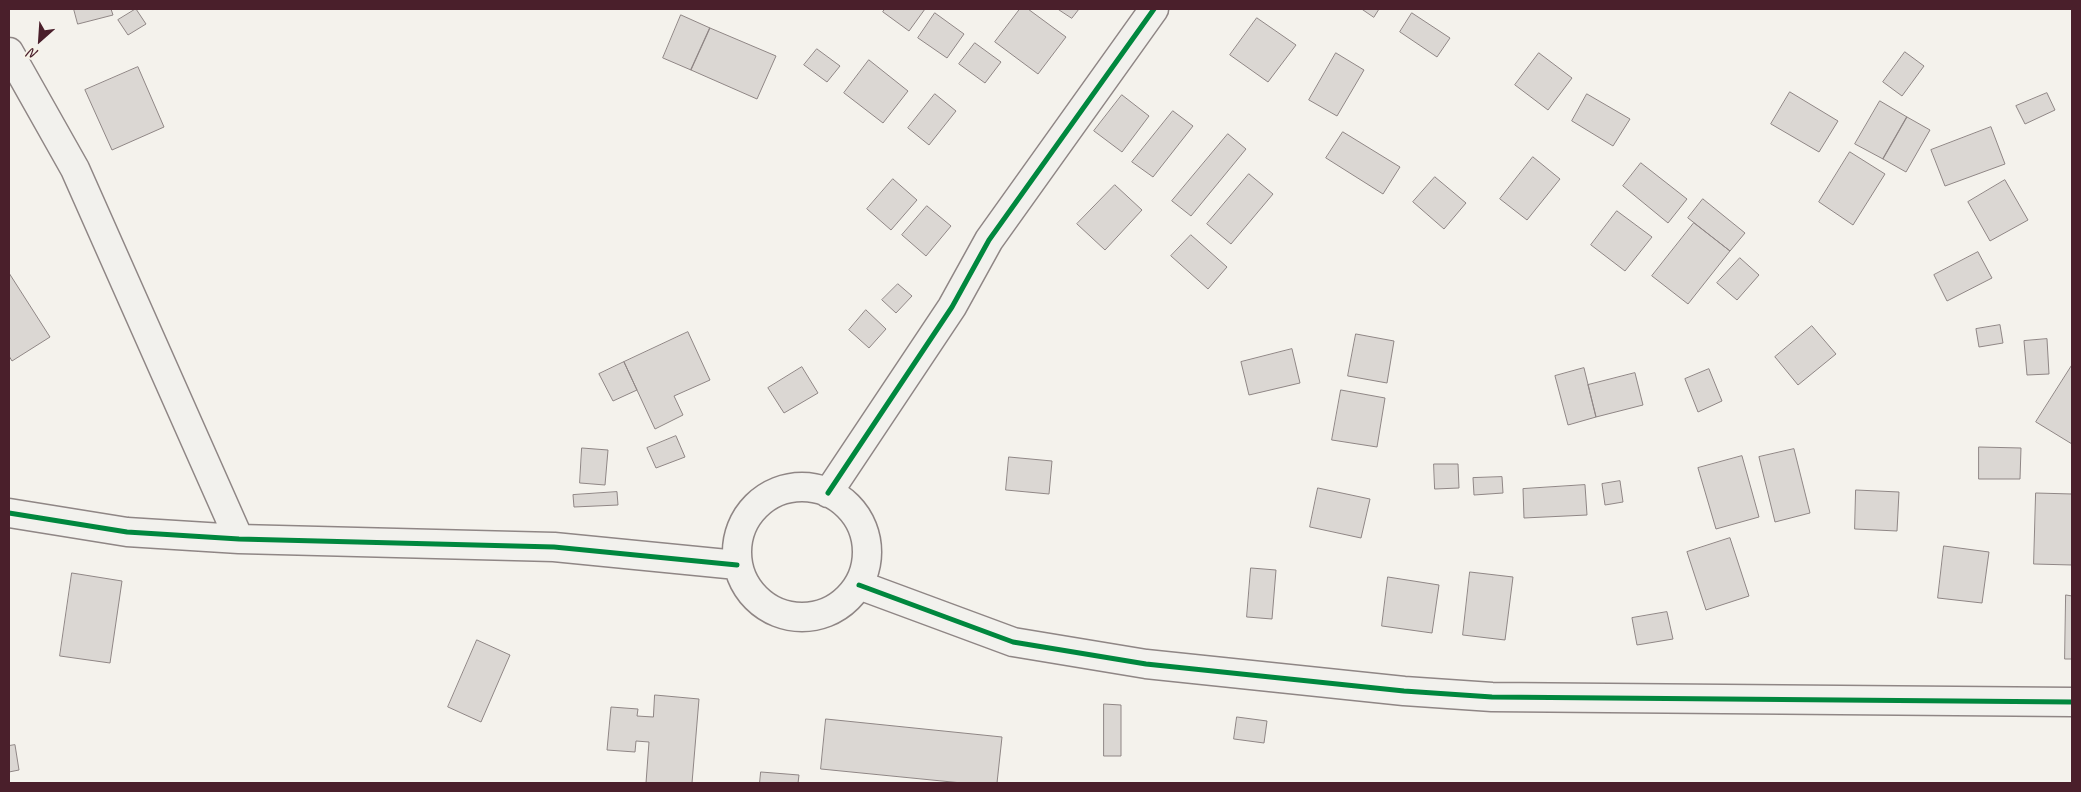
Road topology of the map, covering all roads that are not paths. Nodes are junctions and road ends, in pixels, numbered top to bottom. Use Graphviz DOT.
graph roads {
  1 [pos="1154,9"];
  2 [pos="9,52"];
  3 [pos="828,492"];
  4 [pos="9,512"];
  5 [pos="239,539"];
  6 [pos="737,565"];
  7 [pos="858,585"];
  8 [pos="2072,702"];
  1 -- 3 [label="street"];
  2 -- 5 [label="street"];
  3 -- 6 [label="street"];
  3 -- 7 [label="street"];
  4 -- 5 [label="street"];
  5 -- 6 [label="street"];
  6 -- 7 [label="street"];
  7 -- 8 [label="street"];
}
